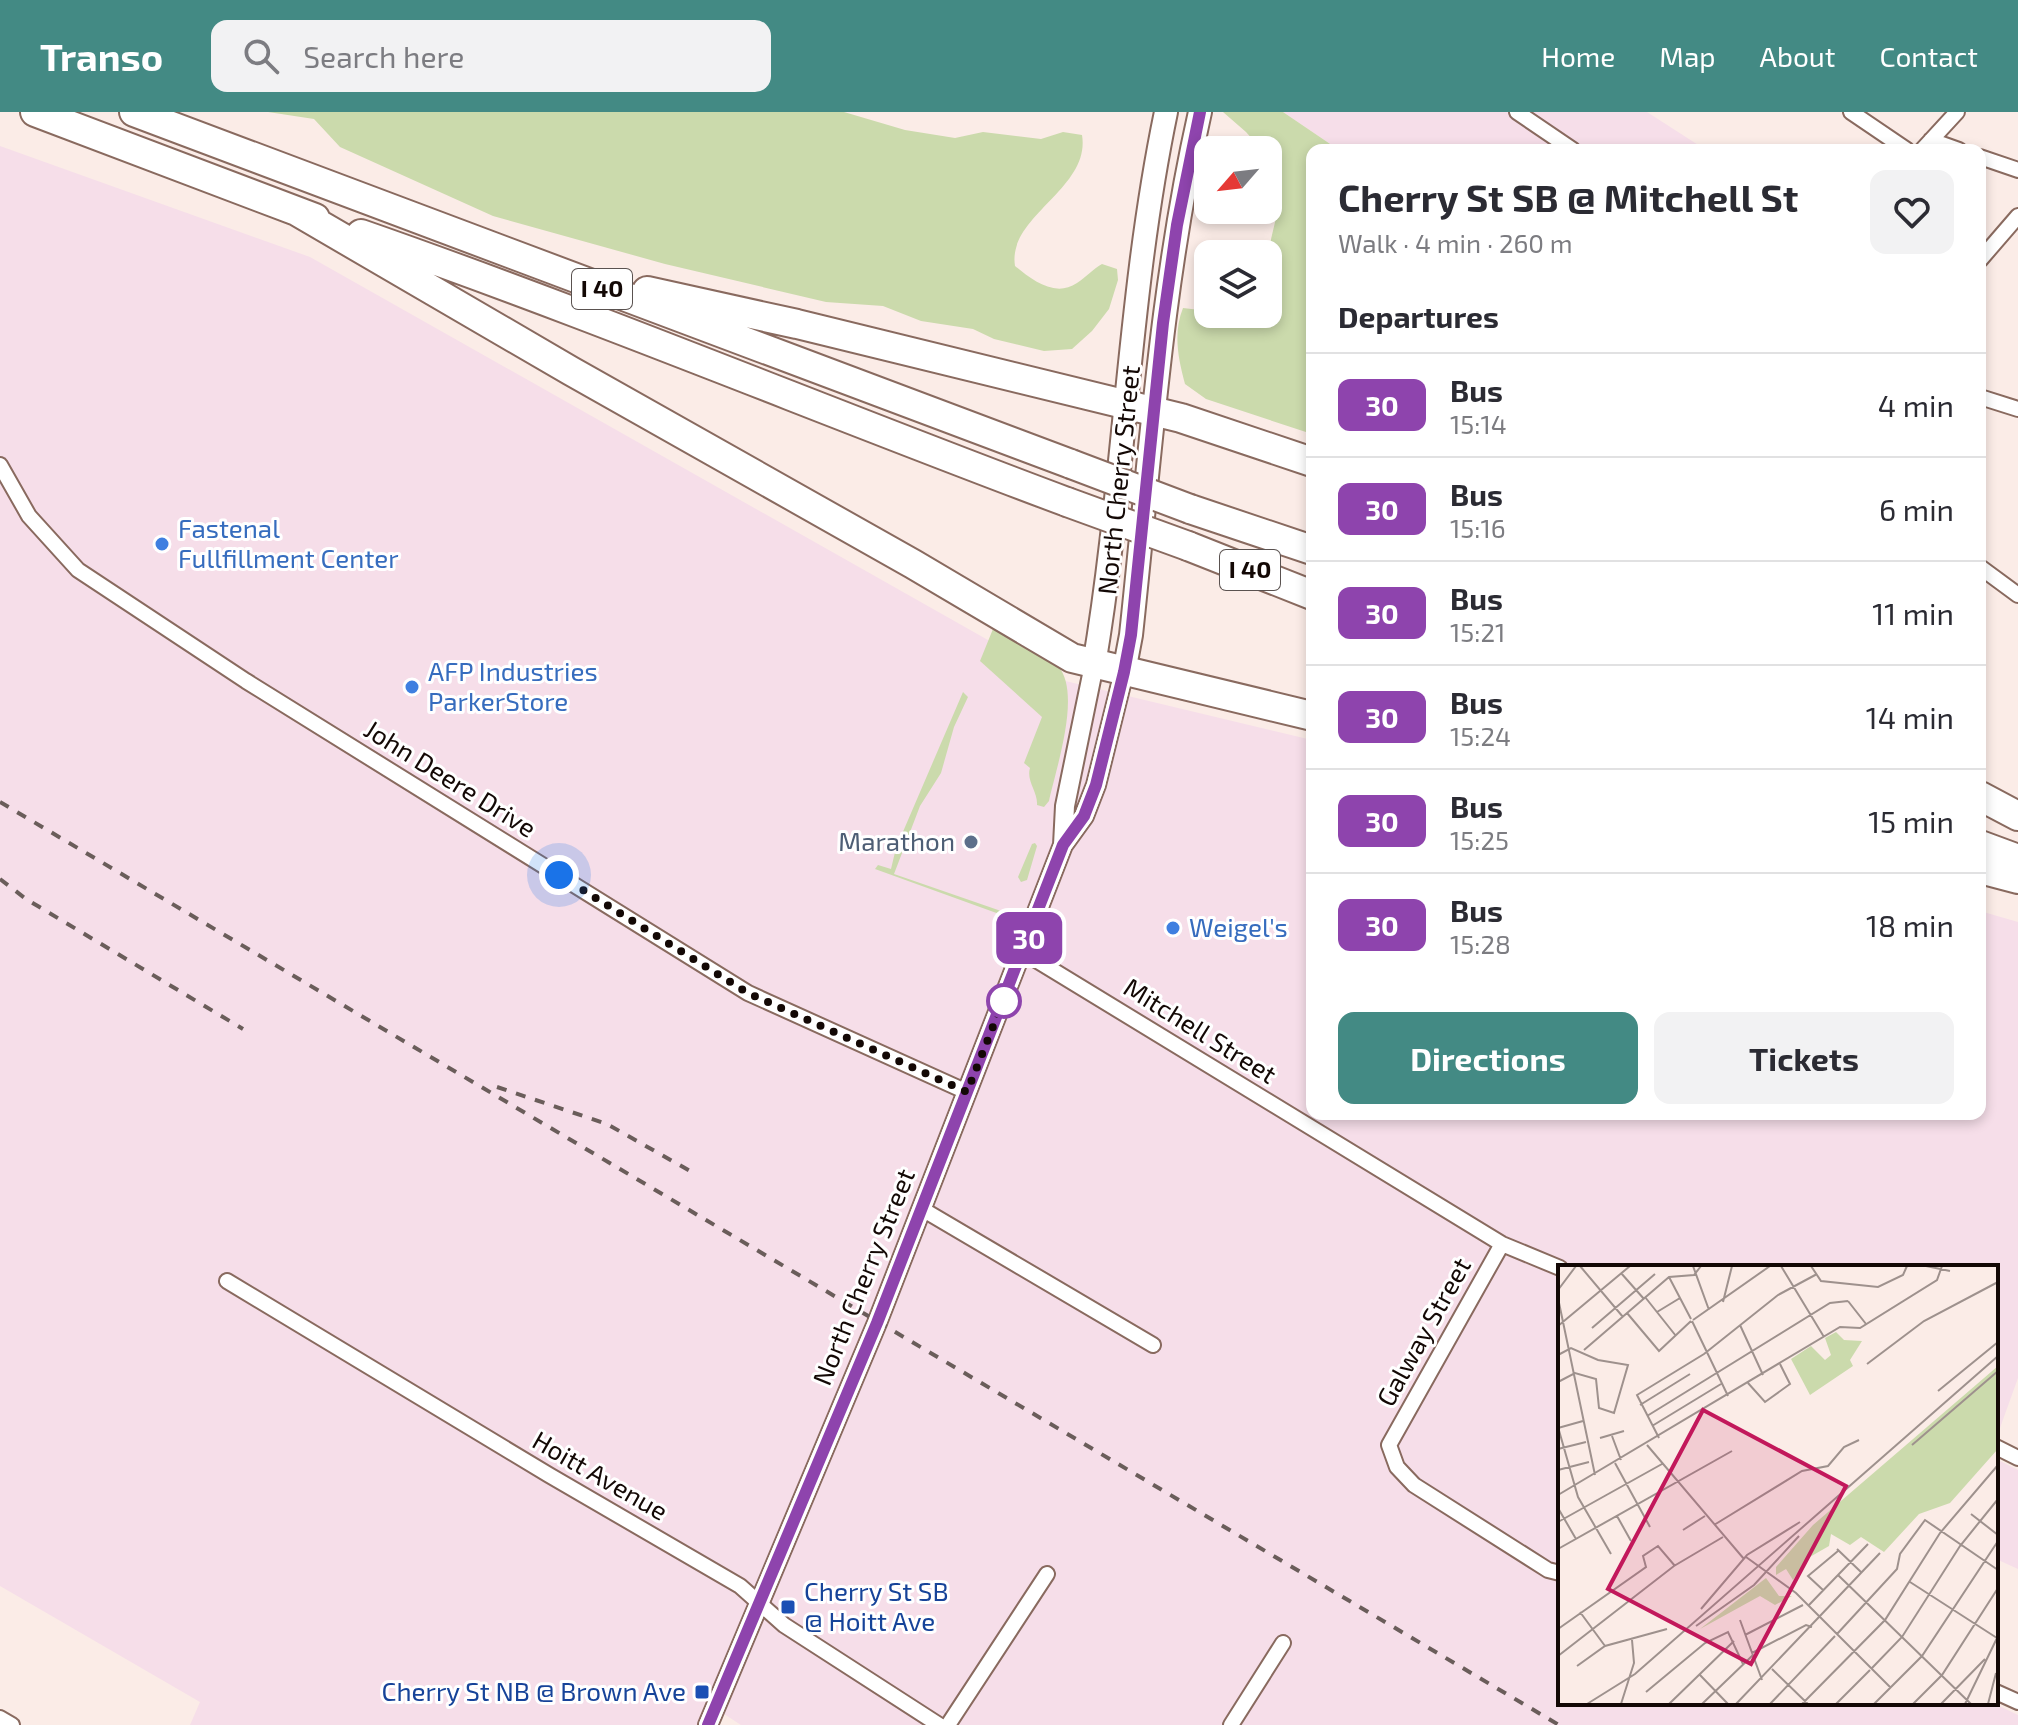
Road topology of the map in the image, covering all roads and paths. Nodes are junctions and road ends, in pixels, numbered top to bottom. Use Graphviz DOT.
graph roads {
  1 [pos="35,112"];
  2 [pos="134,112"];
  3 [pos="1166,112"];
  4 [pos="1200,112"];
  5 [pos="1517,112"];
  6 [pos="1851,112"];
  7 [pos="1957,112"];
  8 [pos="1564,144"];
  9 [pos="1898,144"];
  10 [pos="1927,144"];
  11 [pos="1986,159"];
  12 [pos="2018,170"];
  13 [pos="298,212"];
  14 [pos="2018,216"];
  15 [pos="1986,253"];
  16 [pos="545,268"];
  17 [pos="1986,399"];
  18 [pos="1125,405"];
  19 [pos="2018,409"];
  20 [pos="1154,411"];
  21 [pos="1306,460"];
  22 [pos="0,465"];
  23 [pos="1306,548"];
  24 [pos="1986,571"];
  25 [pos="1306,593"];
  26 [pos="2018,595"];
  27 [pos="1094,665"];
  28 [pos="1124,672"];
  29 [pos="1306,715"];
  30 [pos="1986,799"];
  31 [pos="1986,807"];
  32 [pos="2018,817"];
  33 [pos="1063,845"];
  34 [pos="1986,847"];
  35 [pos="2018,859"];
  36 [pos="1986,871"];
  37 [pos="2018,879"];
  38 [pos="1023,952"];
  39 [pos="967,1092"];
  40 [pos="922,1209"];
  41 [pos="1502,1244"];
  42 [pos="1558,1267"];
  43 [pos="227,1281"];
  44 [pos="1153,1345"];
  45 [pos="1998,1448"];
  46 [pos="2018,1458"];
  47 [pos="1558,1572"];
  48 [pos="1047,1574"];
  49 [pos="759,1601"];
  50 [pos="1283,1643"];
  51 [pos="1998,1693"];
  52 [pos="2018,1702"];
  53 [pos="0,1718"];
  54 [pos="12,1725"];
  55 [pos="708,1725"];
  56 [pos="939,1725"];
  57 [pos="948,1725"];
  58 [pos="1231,1725"];
  1 -- 13 [label="highway, I 40"];
  2 -- 16 [label="highway, I 40"];
  3 -- 18 [label="main road, North Cherry Street"];
  4 -- 20 [label="main road, North Cherry Street"];
  5 -- 8 [label="street"];
  6 -- 9 [label="street"];
  7 -- 10 [label="street"];
  11 -- 12 [label="street"];
  13 -- 25 [label="highway, I 40, bridge"];
  13 -- 27 [label="highway"];
  14 -- 15 [label="street"];
  16 -- 18 [label="highway"];
  16 -- 23 [label="highway, I 40, bridge"];
  17 -- 19 [label="street"];
  18 -- 20 [label="highway"];
  18 -- 27 [label="main road, North Cherry Street"];
  20 -- 21 [label="highway"];
  20 -- 28 [label="main road, North Cherry Street"];
  22 -- 39 [label="street, John Deere Drive"];
  24 -- 26 [label="street"];
  27 -- 28 [label="highway"];
  27 -- 33 [label="street, North Cherry Street"];
  28 -- 29 [label="highway"];
  28 -- 33 [label="street, North Cherry Street"];
  30 -- 32 [label="highway"];
  31 -- 32 [label="highway"];
  33 -- 38 [label="street, North Cherry Street"];
  34 -- 35 [label="highway"];
  36 -- 37 [label="highway"];
  38 -- 39 [label="street, North Cherry Street"];
  38 -- 41 [label="street, Mitchell Street"];
  39 -- 40 [label="street, North Cherry Street"];
  40 -- 44 [label="street"];
  40 -- 49 [label="street, North Cherry Street"];
  41 -- 42 [label="street, Mitchell Street"];
  41 -- 47 [label="street, Galway Street"];
  43 -- 49 [label="street, Hoitt Avenue"];
  45 -- 46 [label="street"];
  48 -- 57 [label="street"];
  49 -- 55 [label="street, North Cherry Street"];
  49 -- 56 [label="street, Hoitt Avenue"];
  50 -- 58 [label="street"];
  51 -- 52 [label="street"];
  53 -- 54 [label="street"];
}
